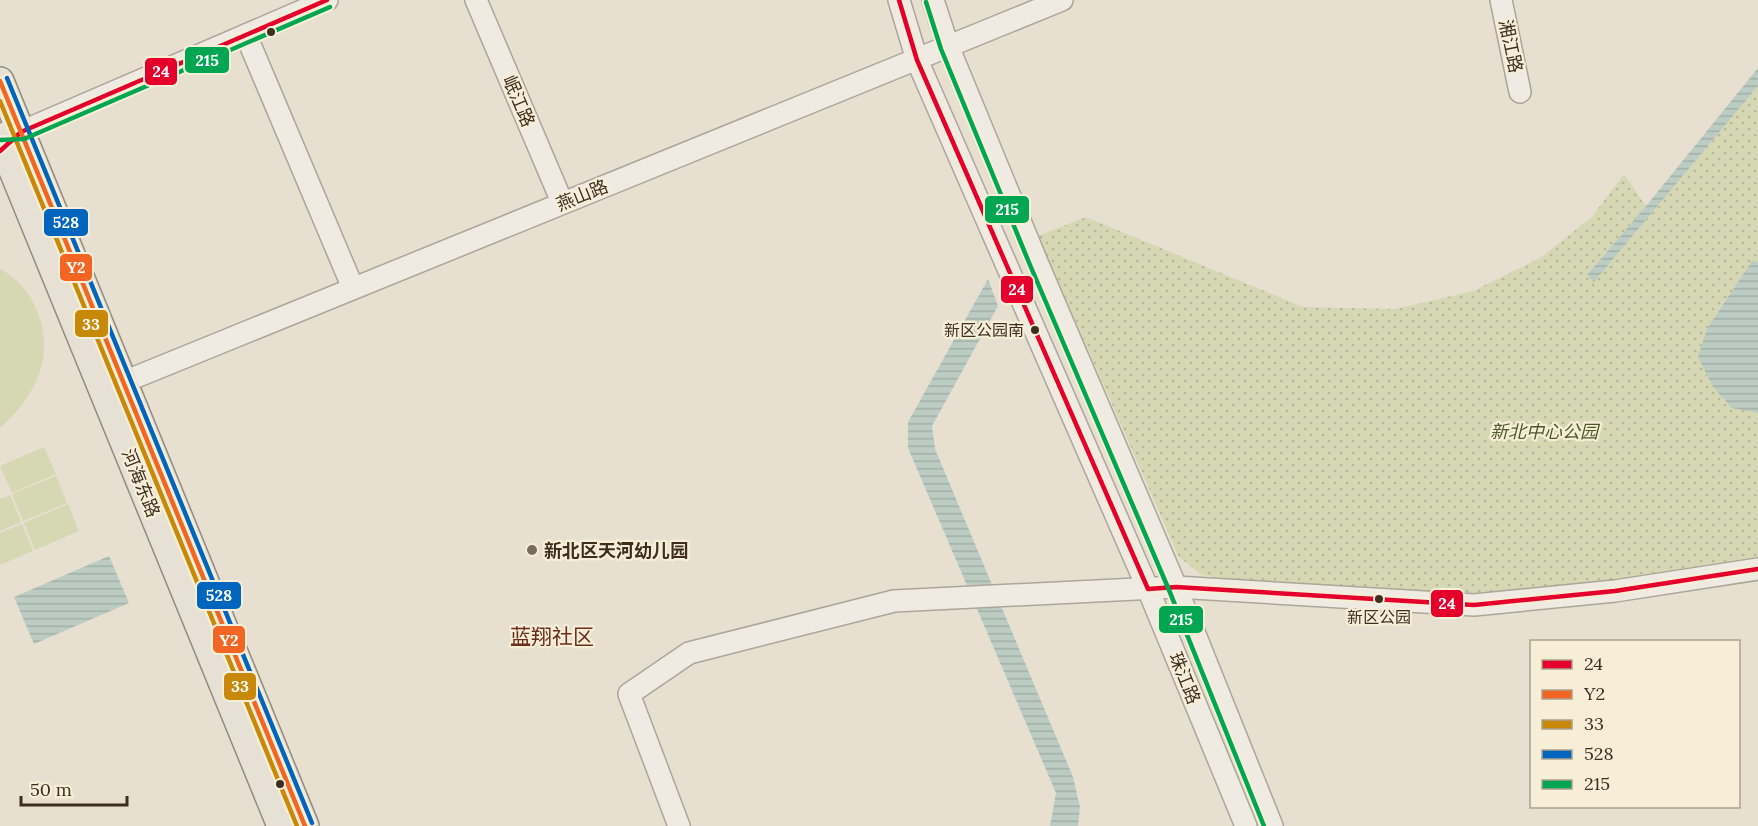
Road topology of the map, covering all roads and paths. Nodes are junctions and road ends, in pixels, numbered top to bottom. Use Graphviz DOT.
graph roads {
  1 [pos="327,0"];
  2 [pos="477,0"];
  3 [pos="899,0"];
  4 [pos="933,0"];
  5 [pos="1062,0"];
  6 [pos="1501,0"];
  7 [pos="246,35"];
  8 [pos="948,46"];
  9 [pos="917,60"];
  10 [pos="0,81"];
  11 [pos="1520,92"];
  12 [pos="5,141"];
  13 [pos="562,202"];
  14 [pos="353,288"];
  15 [pos="113,386"];
  16 [pos="1758,569"];
  17 [pos="1176,587"];
  18 [pos="1148,589"];
  19 [pos="281,826"];
  20 [pos="305,826"];
  21 [pos="679,826"];
  22 [pos="1246,826"];
  23 [pos="1272,826"];
  1 -- 7 [label="street"];
  2 -- 13 [label="street, 岷江路"];
  3 -- 9 [label="street, 珠江路"];
  4 -- 8 [label="street, 珠江路"];
  5 -- 8 [label="street, 燕山路"];
  6 -- 11 [label="street, 湘江路"];
  7 -- 12 [label="street"];
  7 -- 14 [label="street"];
  8 -- 9 [label="street, 燕山路"];
  8 -- 17 [label="street, 珠江路"];
  9 -- 13 [label="street, 燕山路"];
  9 -- 18 [label="street, 珠江路"];
  10 -- 12 [label="main road, 河海东路"];
  12 -- 15 [label="main road, 河海东路"];
  13 -- 14 [label="street, 燕山路"];
  14 -- 15 [label="street, 燕山路"];
  15 -- 19 [label="main road, 河海东路"];
  15 -- 20 [label="main road, 河海东路"];
  16 -- 17 [label="street"];
  17 -- 18 [label="street"];
  17 -- 23 [label="street, 珠江路"];
  18 -- 21 [label="street"];
  18 -- 22 [label="street, 珠江路"];
}
